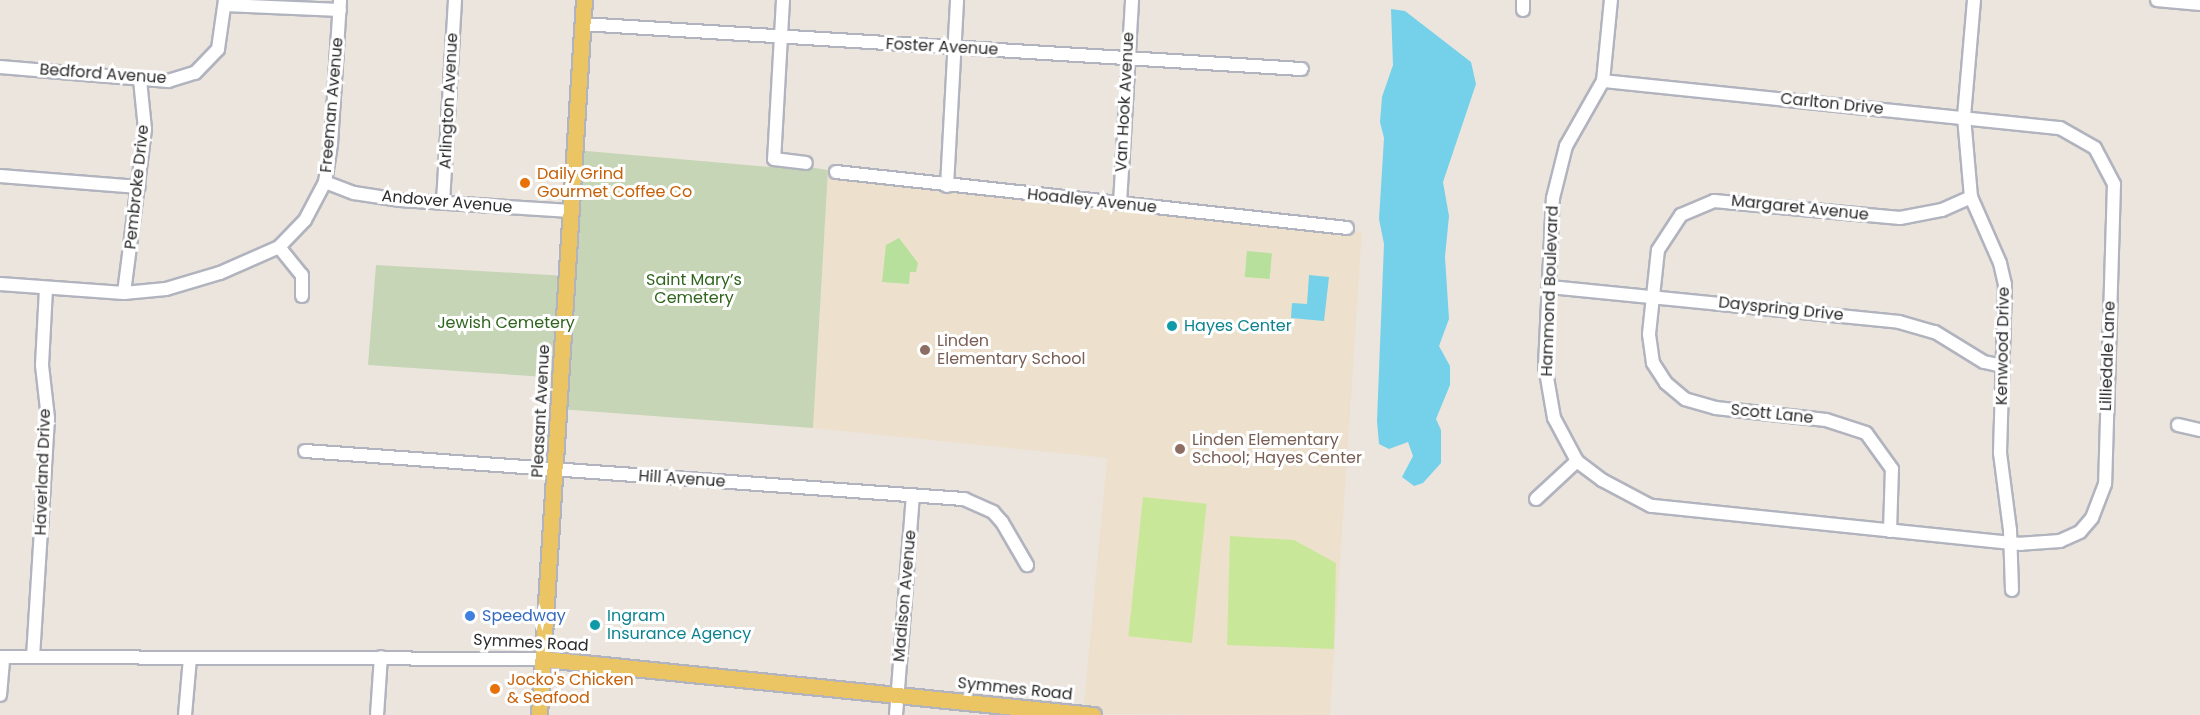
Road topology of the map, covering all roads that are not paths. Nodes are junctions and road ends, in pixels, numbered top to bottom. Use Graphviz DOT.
graph roads {
  1 [pos="455,0"];
  2 [pos="584,0"];
  3 [pos="783,0"];
  4 [pos="957,0"];
  5 [pos="1132,0"];
  6 [pos="1611,0"];
  7 [pos="1974,0"];
  8 [pos="2157,0"];
  9 [pos="225,2"];
  10 [pos="2200,4"];
  11 [pos="340,5"];
  12 [pos="582,24"];
  13 [pos="781,37"];
  14 [pos="953,48"];
  15 [pos="1128,56"];
  16 [pos="0,67"];
  17 [pos="1302,69"];
  18 [pos="140,80"];
  19 [pos="1603,81"];
  20 [pos="1964,117"];
  21 [pos="2060,128"];
  22 [pos="806,163"];
  23 [pos="836,172"];
  24 [pos="0,176"];
  25 [pos="324,182"];
  26 [pos="947,186"];
  27 [pos="139,187"];
  28 [pos="1971,197"];
  29 [pos="443,202"];
  30 [pos="1119,203"];
  31 [pos="571,211"];
  32 [pos="1347,228"];
  33 [pos="279,247"];
  34 [pos="0,284"];
  35 [pos="1550,287"];
  36 [pos="46,288"];
  37 [pos="124,293"];
  38 [pos="302,296"];
  39 [pos="1654,296"];
  40 [pos="2003,366"];
  41 [pos="2178,425"];
  42 [pos="2200,429"];
  43 [pos="305,451"];
  44 [pos="1577,461"];
  45 [pos="556,470"];
  46 [pos="913,496"];
  47 [pos="1536,500"];
  48 [pos="1890,531"];
  49 [pos="2012,544"];
  50 [pos="1027,565"];
  51 [pos="2013,591"];
  52 [pos="2,657"];
  53 [pos="33,657"];
  54 [pos="381,657"];
  55 [pos="190,658"];
  56 [pos="544,659"];
  57 [pos="0,695"];
  58 [pos="897,696"];
  59 [pos="185,715"];
  60 [pos="377,715"];
  61 [pos="539,715"];
  62 [pos="896,715"];
  63 [pos="1093,715"];
  1 -- 29 [label="street, Arlington Avenue"];
  2 -- 12 [label="main road, Pleasant Avenue"];
  3 -- 13 [label="street"];
  4 -- 14 [label="street"];
  5 -- 15 [label="street, Van Hook Avenue"];
  6 -- 19 [label="street, Hammond Boulevard"];
  7 -- 20 [label="street, Kenwood Drive"];
  8 -- 10 [label="street"];
  9 -- 11 [label="street"];
  9 -- 18 [label="street, Bedford Avenue"];
  11 -- 25 [label="street, Freeman Avenue"];
  12 -- 13 [label="street, Foster Avenue"];
  12 -- 31 [label="main road, Pleasant Avenue"];
  13 -- 14 [label="street, Foster Avenue"];
  13 -- 22 [label="street"];
  14 -- 15 [label="street, Foster Avenue"];
  14 -- 26 [label="street"];
  15 -- 17 [label="street, Foster Avenue"];
  15 -- 30 [label="street, Van Hook Avenue"];
  16 -- 18 [label="street, Bedford Avenue"];
  18 -- 27 [label="street, Pembroke Drive"];
  19 -- 20 [label="street, Carlton Drive"];
  19 -- 35 [label="street, Hammond Boulevard"];
  20 -- 21 [label="street, Carlton Drive"];
  20 -- 28 [label="street, Kenwood Drive"];
  21 -- 49 [label="street, Lilliedale Lane"];
  23 -- 26 [label="street, Hoadley Avenue"];
  24 -- 27 [label="street"];
  25 -- 29 [label="street, Andover Avenue"];
  25 -- 33 [label="street, Freeman Avenue"];
  26 -- 30 [label="street, Hoadley Avenue"];
  27 -- 37 [label="street, Pembroke Drive"];
  28 -- 39 [label="street, Margaret Avenue"];
  28 -- 40 [label="street, Kenwood Drive"];
  29 -- 31 [label="street, Andover Avenue"];
  30 -- 32 [label="street, Hoadley Avenue"];
  31 -- 45 [label="main road, Pleasant Avenue"];
  33 -- 37 [label="street, Freeman Avenue"];
  33 -- 38 [label="street"];
  34 -- 36 [label="street, Freeman Avenue"];
  35 -- 39 [label="street, Dayspring Drive"];
  35 -- 44 [label="street, Hammond Boulevard"];
  36 -- 37 [label="street, Freeman Avenue"];
  36 -- 53 [label="street, Haverland Drive"];
  39 -- 40 [label="street, Dayspring Drive"];
  39 -- 48 [label="street, Scott Lane"];
  40 -- 49 [label="street, Kenwood Drive"];
  41 -- 42 [label="street"];
  43 -- 45 [label="street, Hill Avenue"];
  44 -- 47 [label="street"];
  44 -- 48 [label="street, Hammond Boulevard"];
  45 -- 46 [label="street, Hill Avenue"];
  45 -- 56 [label="main road, Pleasant Avenue"];
  46 -- 50 [label="street, Hill Avenue"];
  46 -- 58 [label="street, Madison Avenue"];
  48 -- 49 [label="street, Hammond Boulevard"];
  49 -- 51 [label="street, Kenwood Drive"];
  52 -- 53 [label="street, Symmes Road"];
  52 -- 57 [label="street"];
  53 -- 55 [label="street, Symmes Road"];
  54 -- 55 [label="street, Symmes Road"];
  54 -- 56 [label="street, Symmes Road"];
  54 -- 60 [label="street"];
  55 -- 59 [label="street"];
  56 -- 58 [label="main road, Symmes Road"];
  56 -- 61 [label="main road, Pleasant Avenue"];
  58 -- 62 [label="street, Madison Avenue"];
  58 -- 63 [label="main road, Symmes Road"];
}
